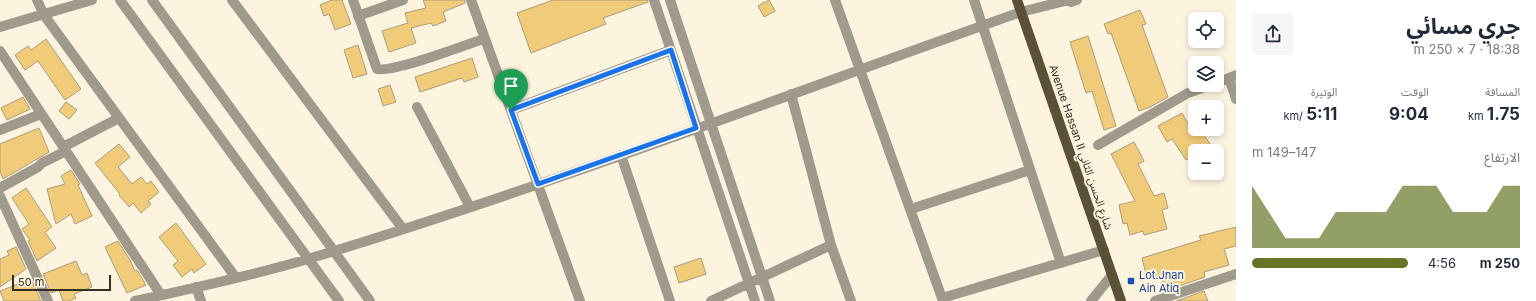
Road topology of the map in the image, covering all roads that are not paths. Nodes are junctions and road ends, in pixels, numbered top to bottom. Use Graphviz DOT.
graph roads {
  1 [pos="37,0"];
  2 [pos="92,0"];
  3 [pos="120,0"];
  4 [pos="152,0"];
  5 [pos="232,0"];
  6 [pos="353,0"];
  7 [pos="403,0"];
  8 [pos="654,0"];
  9 [pos="670,0"];
  10 [pos="835,0"];
  11 [pos="974,0"];
  12 [pos="1017,0"];
  13 [pos="1064,0"];
  14 [pos="1077,0"];
  15 [pos="475,1"];
  16 [pos="1021,12"];
  17 [pos="44,15"];
  18 [pos="358,16"];
  19 [pos="982,25"];
  20 [pos="0,27"];
  21 [pos="484,39"];
  22 [pos="671,50"];
  23 [pos="0,51"];
  24 [pos="860,69"];
  25 [pos="1233,77"];
  26 [pos="1191,92"];
  27 [pos="791,94"];
  28 [pos="1236,99"];
  29 [pos="418,107"];
  30 [pos="511,110"];
  31 [pos="41,114"];
  32 [pos="119,118"];
  33 [pos="710,123"];
  34 [pos="696,128"];
  35 [pos="0,130"];
  36 [pos="1098,145"];
  37 [pos="65,149"];
  38 [pos="621,154"];
  39 [pos="1030,170"];
  40 [pos="538,184"];
  41 [pos="0,188"];
  42 [pos="0,196"];
  43 [pos="470,207"];
  44 [pos="911,209"];
  45 [pos="403,229"];
  46 [pos="831,245"];
  47 [pos="333,250"];
  48 [pos="1104,250"];
  49 [pos="308,259"];
  50 [pos="1061,263"];
  51 [pos="1236,274"];
  52 [pos="1112,275"];
  53 [pos="236,278"];
  54 [pos="761,278"];
  55 [pos="748,284"];
  56 [pos="196,287"];
  57 [pos="161,295"];
  58 [pos="943,300"];
  59 [pos="48,301"];
  60 [pos="139,301"];
  61 [pos="201,301"];
  62 [pos="339,301"];
  63 [pos="370,301"];
  64 [pos="580,301"];
  65 [pos="670,301"];
  66 [pos="711,301"];
  67 [pos="754,301"];
  68 [pos="770,301"];
  69 [pos="851,301"];
  70 [pos="1092,301"];
  71 [pos="1121,301"];
  72 [pos="1154,301"];
  1 -- 17 [label="street"];
  2 -- 17 [label="street"];
  3 -- 49 [label="street"];
  4 -- 47 [label="street"];
  5 -- 45 [label="street"];
  6 -- 18 [label="street"];
  7 -- 18 [label="street"];
  8 -- 22 [label="street"];
  9 -- 33 [label="street"];
  10 -- 24 [label="street"];
  11 -- 19 [label="street"];
  12 -- 16 [label="main road, Avenue Hassan II شارع الحسن الثاني"];
  13 -- 14 [label="street"];
  13 -- 16 [label="street"];
  15 -- 21 [label="street"];
  16 -- 19 [label="street"];
  16 -- 48 [label="main road, Avenue Hassan II شارع الحسن الثاني"];
  17 -- 20 [label="street"];
  17 -- 32 [label="street"];
  18 -- 21 [label="street"];
  19 -- 24 [label="street"];
  19 -- 39 [label="street"];
  21 -- 30 [label="street"];
  22 -- 30 [label="street"];
  22 -- 34 [label="street"];
  23 -- 31 [label="street"];
  24 -- 27 [label="street"];
  24 -- 44 [label="street"];
  25 -- 28 [label="street"];
  26 -- 36 [label="street"];
  27 -- 33 [label="street"];
  27 -- 46 [label="street"];
  29 -- 43 [label="street"];
  30 -- 40 [label="street"];
  31 -- 35 [label="street"];
  31 -- 37 [label="street"];
  32 -- 37 [label="street"];
  32 -- 53 [label="street"];
  33 -- 34 [label="street"];
  33 -- 54 [label="street"];
  34 -- 38 [label="street"];
  34 -- 55 [label="street"];
  37 -- 41 [label="street"];
  37 -- 57 [label="street"];
  38 -- 40 [label="street"];
  38 -- 65 [label="street"];
  39 -- 44 [label="street"];
  39 -- 50 [label="street"];
  40 -- 43 [label="street"];
  40 -- 64 [label="street"];
  42 -- 59 [label="street"];
  43 -- 45 [label="street"];
  44 -- 58 [label="street"];
  45 -- 47 [label="street"];
  46 -- 54 [label="street"];
  46 -- 69 [label="street"];
  47 -- 49 [label="street"];
  47 -- 63 [label="street"];
  48 -- 50 [label="street"];
  48 -- 52 [label="main road, Avenue Hassan II شارع الحسن الثاني"];
  49 -- 53 [label="street"];
  49 -- 62 [label="street"];
  50 -- 58 [label="street"];
  51 -- 72 [label="street"];
  52 -- 70 [label="street"];
  52 -- 71 [label="main road, Avenue Hassan II شارع الحسن الثاني"];
  53 -- 56 [label="street"];
  54 -- 55 [label="street"];
  54 -- 68 [label="street"];
  55 -- 66 [label="street"];
  55 -- 67 [label="street"];
  56 -- 57 [label="street"];
  56 -- 61 [label="street"];
  57 -- 60 [label="street"];
}
